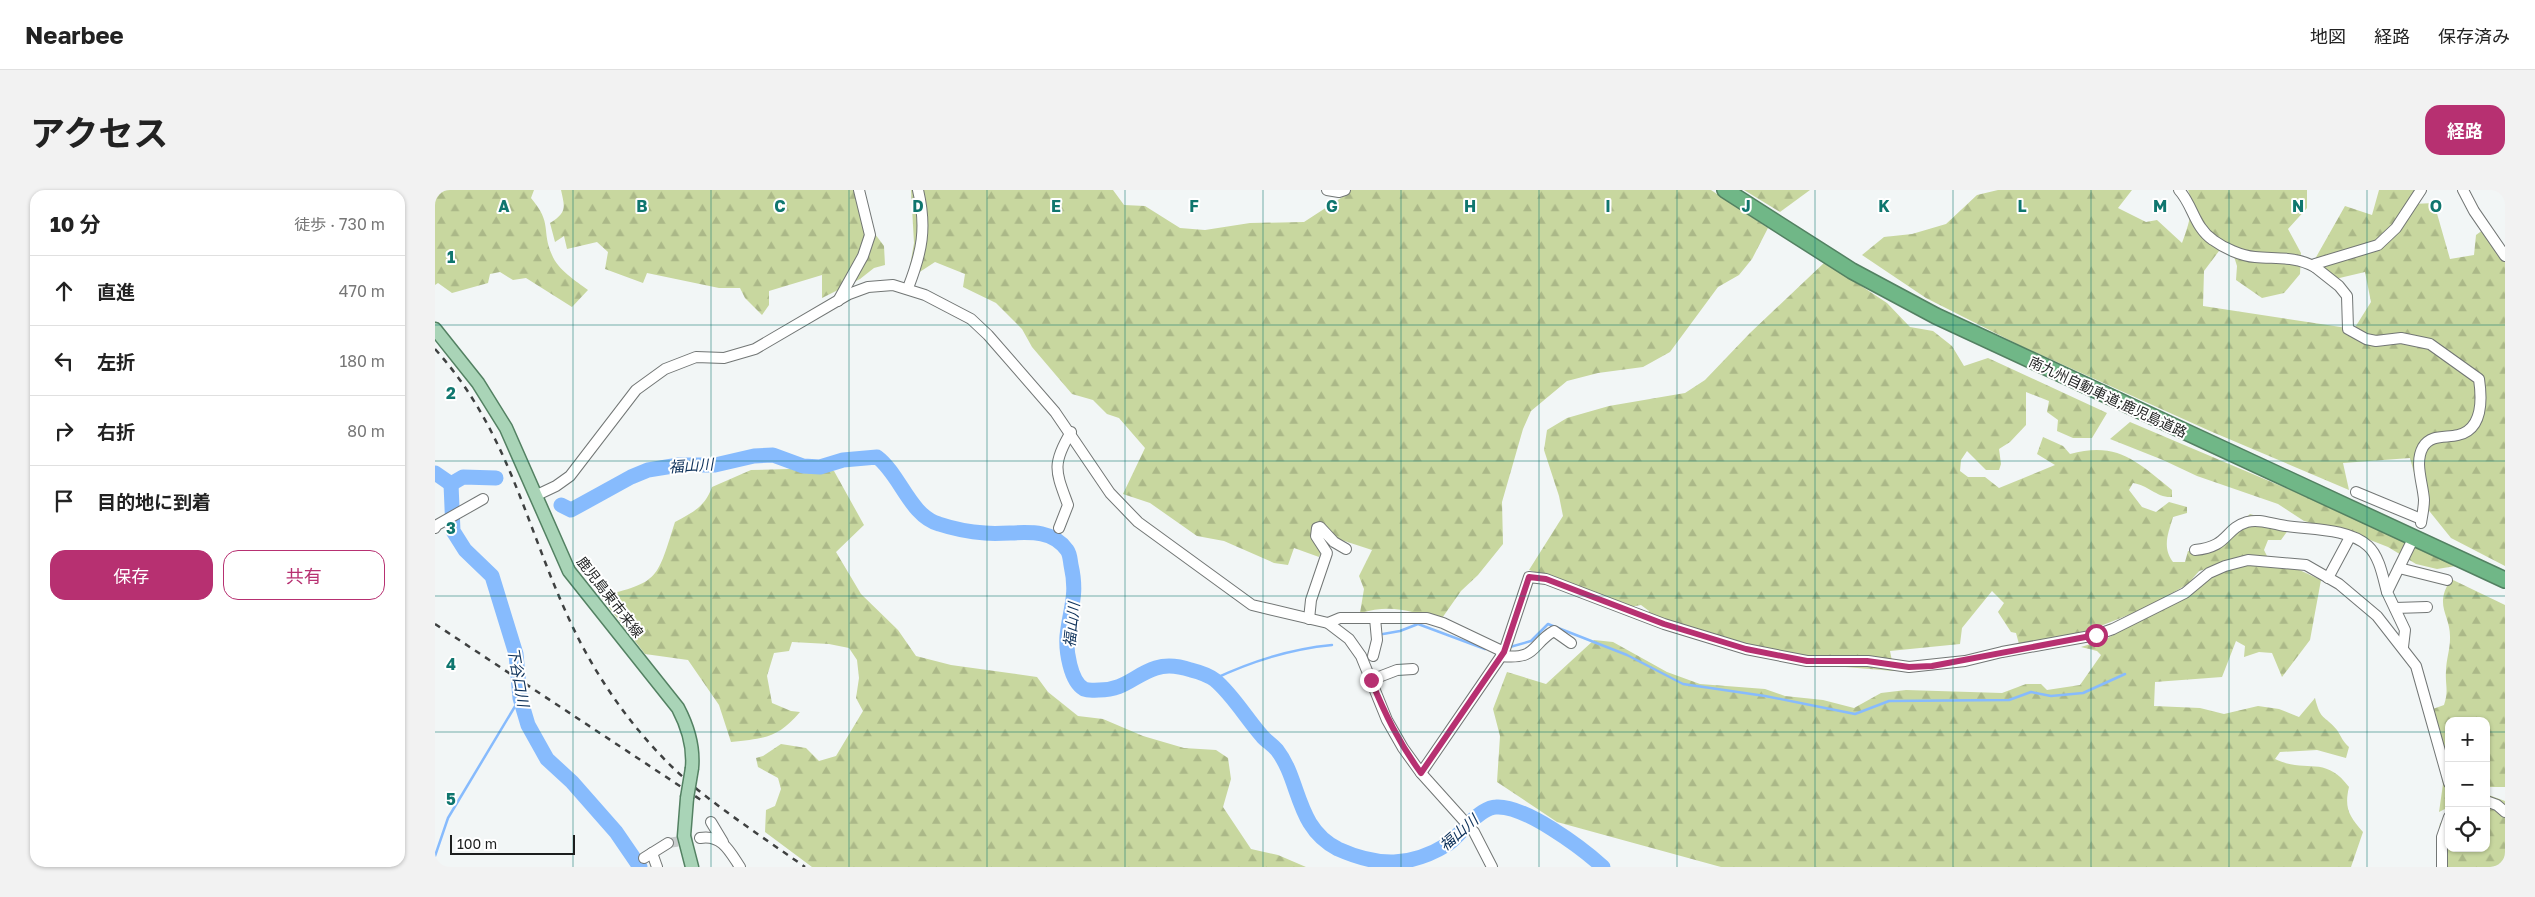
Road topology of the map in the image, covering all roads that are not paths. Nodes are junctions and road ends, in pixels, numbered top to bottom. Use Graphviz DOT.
graph roads {
  1 [pos="859,190"];
  2 [pos="918,190"];
  3 [pos="1327,190"];
  4 [pos="1345,190"];
  5 [pos="1725,190"];
  6 [pos="2179,190"];
  7 [pos="2421,190"];
  8 [pos="2463,190"];
  9 [pos="2505,256"];
  10 [pos="2315,267"];
  11 [pos="908,288"];
  12 [pos="838,301"];
  13 [pos="435,330"];
  14 [pos="1071,432"];
  15 [pos="2355,492"];
  16 [pos="537,496"];
  17 [pos="483,499"];
  18 [pos="435,528"];
  19 [pos="1059,528"];
  20 [pos="2350,537"];
  21 [pos="2411,543"];
  22 [pos="1346,549"];
  23 [pos="2195,550"];
  24 [pos="2399,568"];
  25 [pos="2328,578"];
  26 [pos="2447,580"];
  27 [pos="2505,580"];
  28 [pos="2387,592"];
  29 [pos="2427,607"];
  30 [pos="2395,608"];
  31 [pos="1375,618"];
  32 [pos="1309,619"];
  33 [pos="1328,623"];
  34 [pos="1571,643"];
  35 [pos="2403,647"];
  36 [pos="1503,654"];
  37 [pos="1373,656"];
  38 [pos="1413,669"];
  39 [pos="1371,680"];
  40 [pos="2445,768"];
  41 [pos="1421,773"];
  42 [pos="2490,802"];
  43 [pos="2505,812"];
  44 [pos="711,822"];
  45 [pos="2445,829"];
  46 [pos="700,838"];
  47 [pos="668,842"];
  48 [pos="723,842"];
  49 [pos="657,867"];
  50 [pos="692,867"];
  51 [pos="740,867"];
  52 [pos="1492,867"];
  53 [pos="2442,867"];
  1 -- 12 [label="street"];
  2 -- 11 [label="street"];
  3 -- 4 [label="street"];
  5 -- 27 [label="highway, 南九州自動車道;鹿児島道路"];
  6 -- 10 [label="street"];
  7 -- 10 [label="street"];
  8 -- 9 [label="street"];
  10 -- 15 [label="street"];
  11 -- 12 [label="street"];
  11 -- 14 [label="street"];
  12 -- 16 [label="street"];
  13 -- 16 [label="main road, 鹿児島東市来線"];
  14 -- 19 [label="street"];
  14 -- 32 [label="street"];
  16 -- 50 [label="main road, 鹿児島東市来線, bridge"];
  17 -- 18 [label="street"];
  20 -- 23 [label="street"];
  20 -- 25 [label="street"];
  20 -- 28 [label="street"];
  21 -- 24 [label="street"];
  22 -- 32 [label="street"];
  24 -- 26 [label="street"];
  24 -- 28 [label="street"];
  25 -- 35 [label="street"];
  25 -- 36 [label="street"];
  28 -- 30 [label="street"];
  29 -- 30 [label="street"];
  30 -- 35 [label="street"];
  31 -- 33 [label="street"];
  31 -- 36 [label="street"];
  31 -- 37 [label="street"];
  32 -- 33 [label="street"];
  33 -- 39 [label="street"];
  34 -- 36 [label="street"];
  35 -- 40 [label="street"];
  36 -- 41 [label="street"];
  38 -- 39 [label="street"];
  39 -- 41 [label="street"];
  41 -- 52 [label="street"];
  42 -- 43 [label="street"];
  44 -- 48 [label="street"];
  45 -- 53 [label="street"];
  46 -- 48 [label="street"];
  47 -- 49 [label="street"];
  48 -- 51 [label="street"];
}
